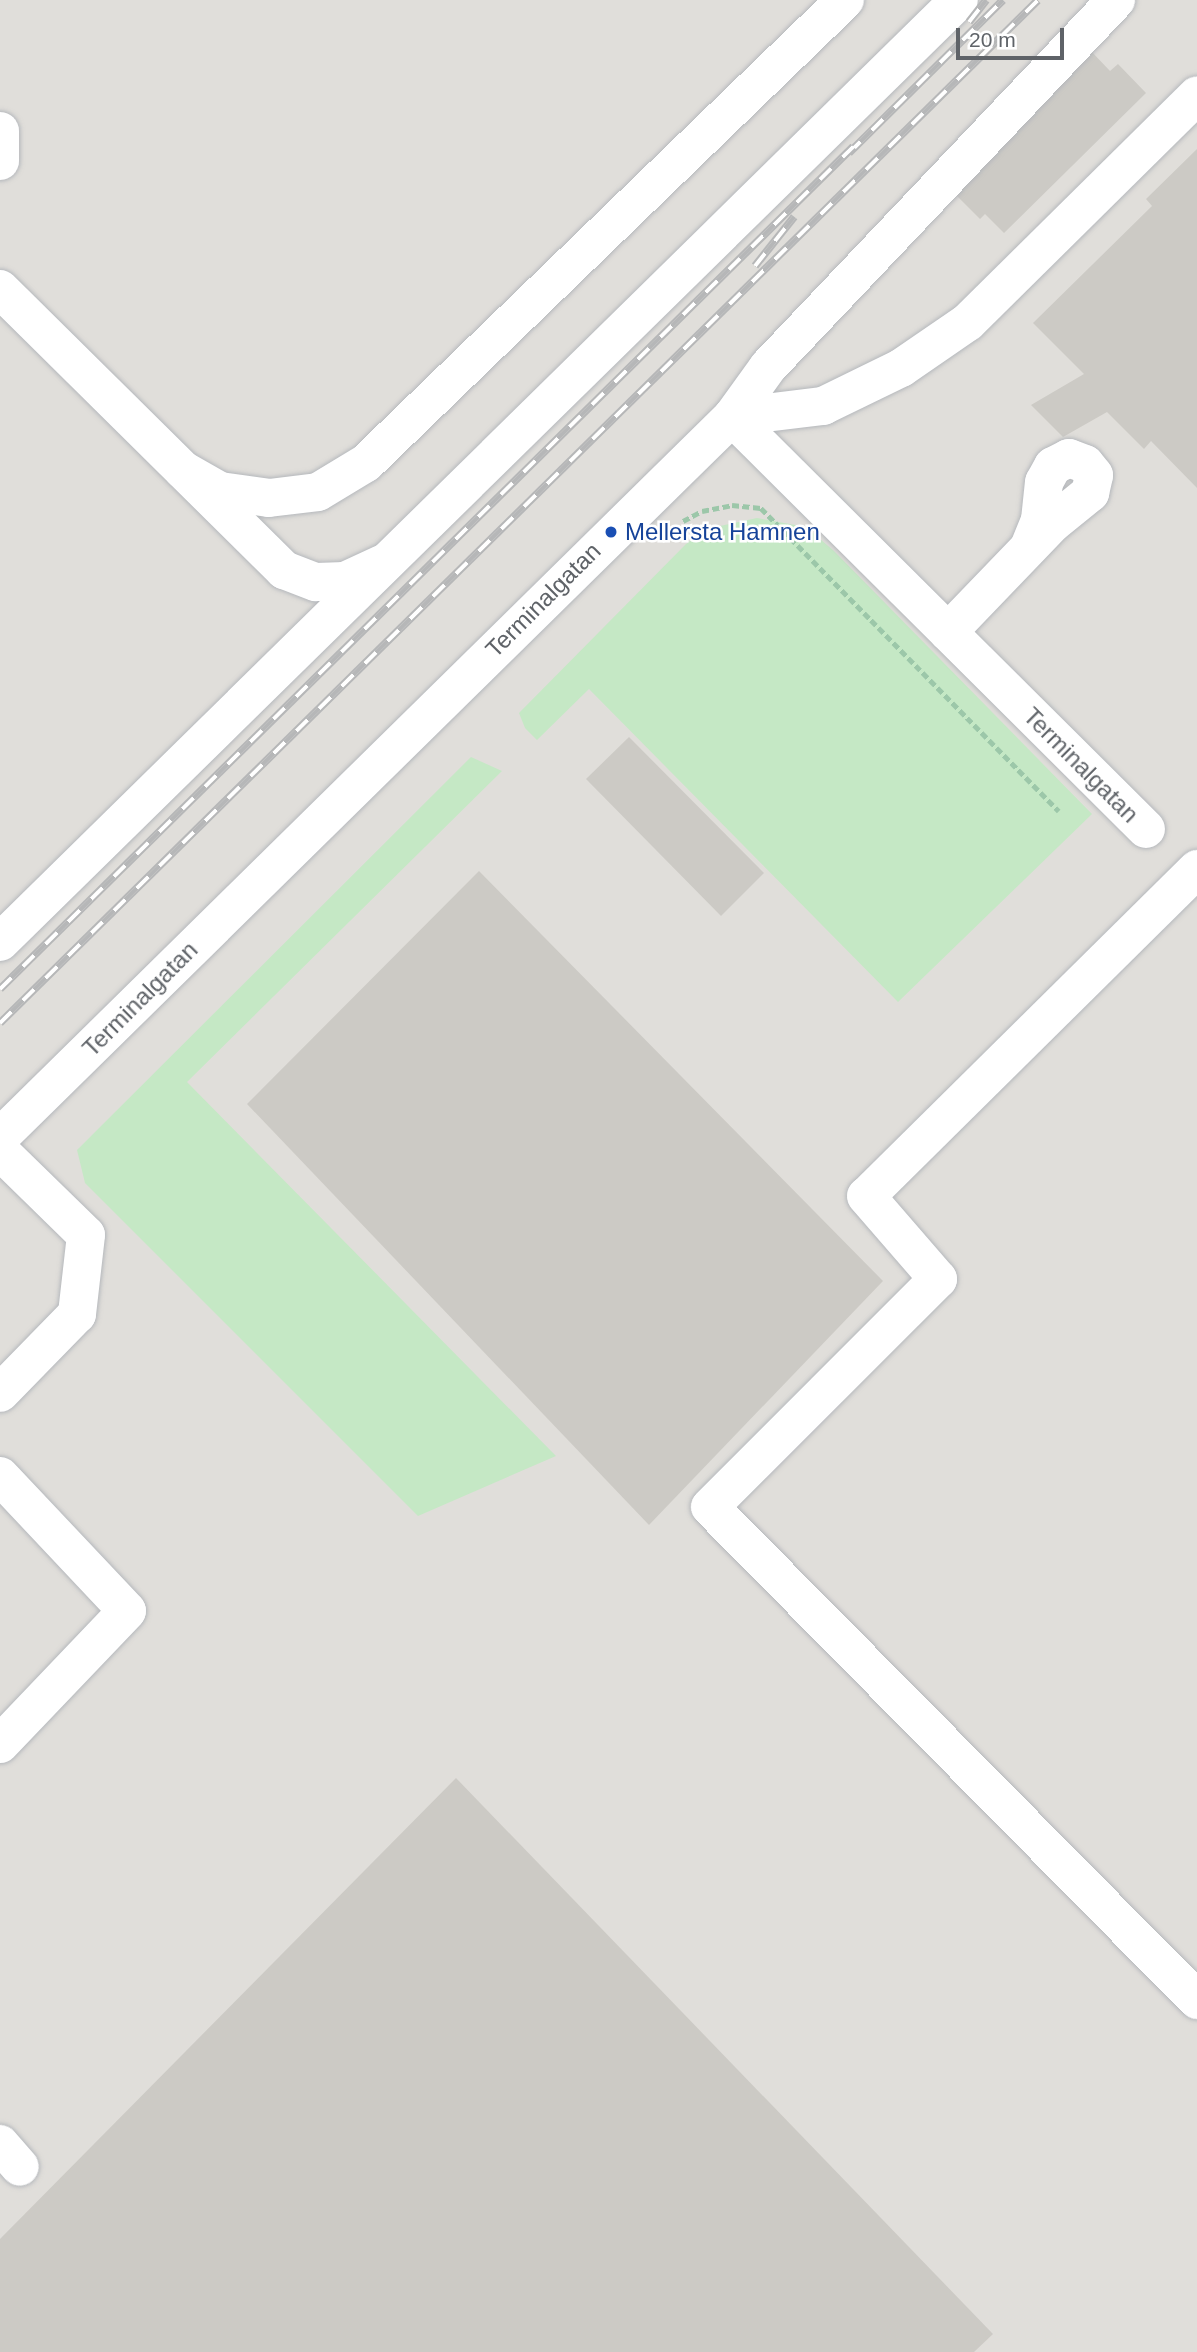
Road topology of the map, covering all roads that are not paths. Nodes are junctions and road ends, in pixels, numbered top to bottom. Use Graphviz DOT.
graph roads {
  1 [pos="845,0"];
  2 [pos="959,0"];
  3 [pos="1116,0"];
  4 [pos="1197,95"];
  5 [pos="0,131"];
  6 [pos="0,161"];
  7 [pos="0,289"];
  8 [pos="732,417"];
  9 [pos="183,470"];
  10 [pos="1029,547"];
  11 [pos="386,561"];
  12 [pos="948,632"];
  13 [pos="1146,829"];
  14 [pos="1197,869"];
  15 [pos="0,942"];
  16 [pos="0,1137"];
  17 [pos="0,1151"];
  18 [pos="0,1393"];
  19 [pos="0,1476"];
  20 [pos="0,1744"];
  21 [pos="1197,2000"];
  1 -- 9 [label="street"];
  2 -- 11 [label="street"];
  3 -- 8 [label="street"];
  4 -- 8 [label="street"];
  5 -- 6 [label="street"];
  7 -- 9 [label="street"];
  8 -- 12 [label="street, Terminalgatan"];
  8 -- 16 [label="street, Terminalgatan"];
  9 -- 11 [label="street"];
  10 -- 12 [label="street"];
  11 -- 15 [label="street"];
  12 -- 13 [label="street, Terminalgatan"];
  14 -- 21 [label="street"];
  17 -- 18 [label="street"];
  19 -- 20 [label="street"];
}
